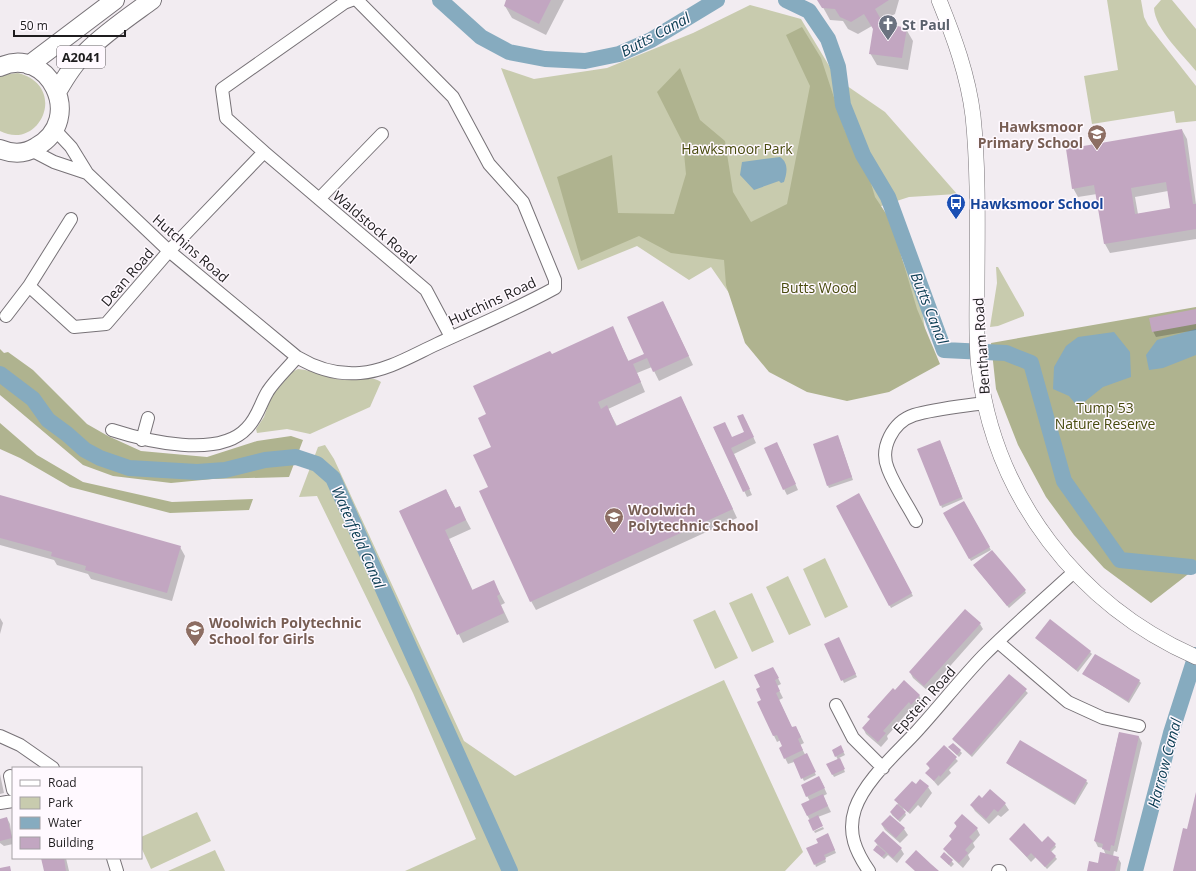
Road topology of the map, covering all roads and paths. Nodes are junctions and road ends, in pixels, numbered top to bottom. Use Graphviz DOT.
graph roads {
  1 [pos="115,0"];
  2 [pos="152,0"];
  3 [pos="352,0"];
  4 [pos="939,0"];
  5 [pos="360,2"];
  6 [pos="2,64"];
  7 [pos="30,65"];
  8 [pos="56,92"];
  9 [pos="55,130"];
  10 [pos="382,134"];
  11 [pos="31,150"];
  12 [pos="2,152"];
  13 [pos="264,152"];
  14 [pos="87,173"];
  15 [pos="319,199"];
  16 [pos="71,219"];
  17 [pos="169,251"];
  18 [pos="29,286"];
  19 [pos="6,316"];
  20 [pos="451,337"];
  21 [pos="297,356"];
  22 [pos="984,403"];
  23 [pos="148,418"];
  24 [pos="112,430"];
  25 [pos="142,440"];
  26 [pos="916,521"];
  27 [pos="1074,572"];
  28 [pos="998,642"];
  29 [pos="1196,657"];
  30 [pos="836,704"];
  31 [pos="1139,726"];
  32 [pos="0,736"];
  33 [pos="52,767"];
  34 [pos="883,768"];
  35 [pos="10,776"];
  36 [pos="12,785"];
  37 [pos="12,801"];
  38 [pos="0,803"];
  39 [pos="113,859"];
  40 [pos="117,871"];
  41 [pos="869,871"];
  1 -- 7 [label="main road, A2041"];
  2 -- 8 [label="main road, A2041"];
  3 -- 13 [label="street, Waldstock Road"];
  4 -- 22 [label="street, Bentham Road"];
  5 -- 20 [label="street, Hutchins Road"];
  6 -- 7 [label="main road"];
  7 -- 8 [label="main road"];
  8 -- 9 [label="main road"];
  9 -- 11 [label="main road"];
  9 -- 14 [label="street, Hutchins Road"];
  10 -- 15 [label="street"];
  11 -- 12 [label="main road"];
  11 -- 14 [label="street, Hutchins Road"];
  13 -- 15 [label="street, Waldstock Road"];
  13 -- 17 [label="street"];
  14 -- 17 [label="street, Hutchins Road"];
  15 -- 20 [label="street, Waldstock Road"];
  16 -- 18 [label="street"];
  17 -- 18 [label="street, Dean Road"];
  17 -- 21 [label="street, Hutchins Road"];
  18 -- 19 [label="street"];
  20 -- 21 [label="street, Hutchins Road"];
  21 -- 25 [label="street"];
  22 -- 26 [label="street"];
  22 -- 27 [label="street, Bentham Road"];
  23 -- 25 [label="street"];
  24 -- 25 [label="street"];
  27 -- 28 [label="street, Epstein Road"];
  27 -- 29 [label="street, Bentham Road"];
  28 -- 31 [label="street"];
  28 -- 34 [label="street, Epstein Road"];
  30 -- 34 [label="street"];
  32 -- 33 [label="street"];
  34 -- 41 [label="street, Epstein Road"];
  35 -- 36 [label="street"];
  37 -- 38 [label="street"];
  39 -- 40 [label="street"];
}
